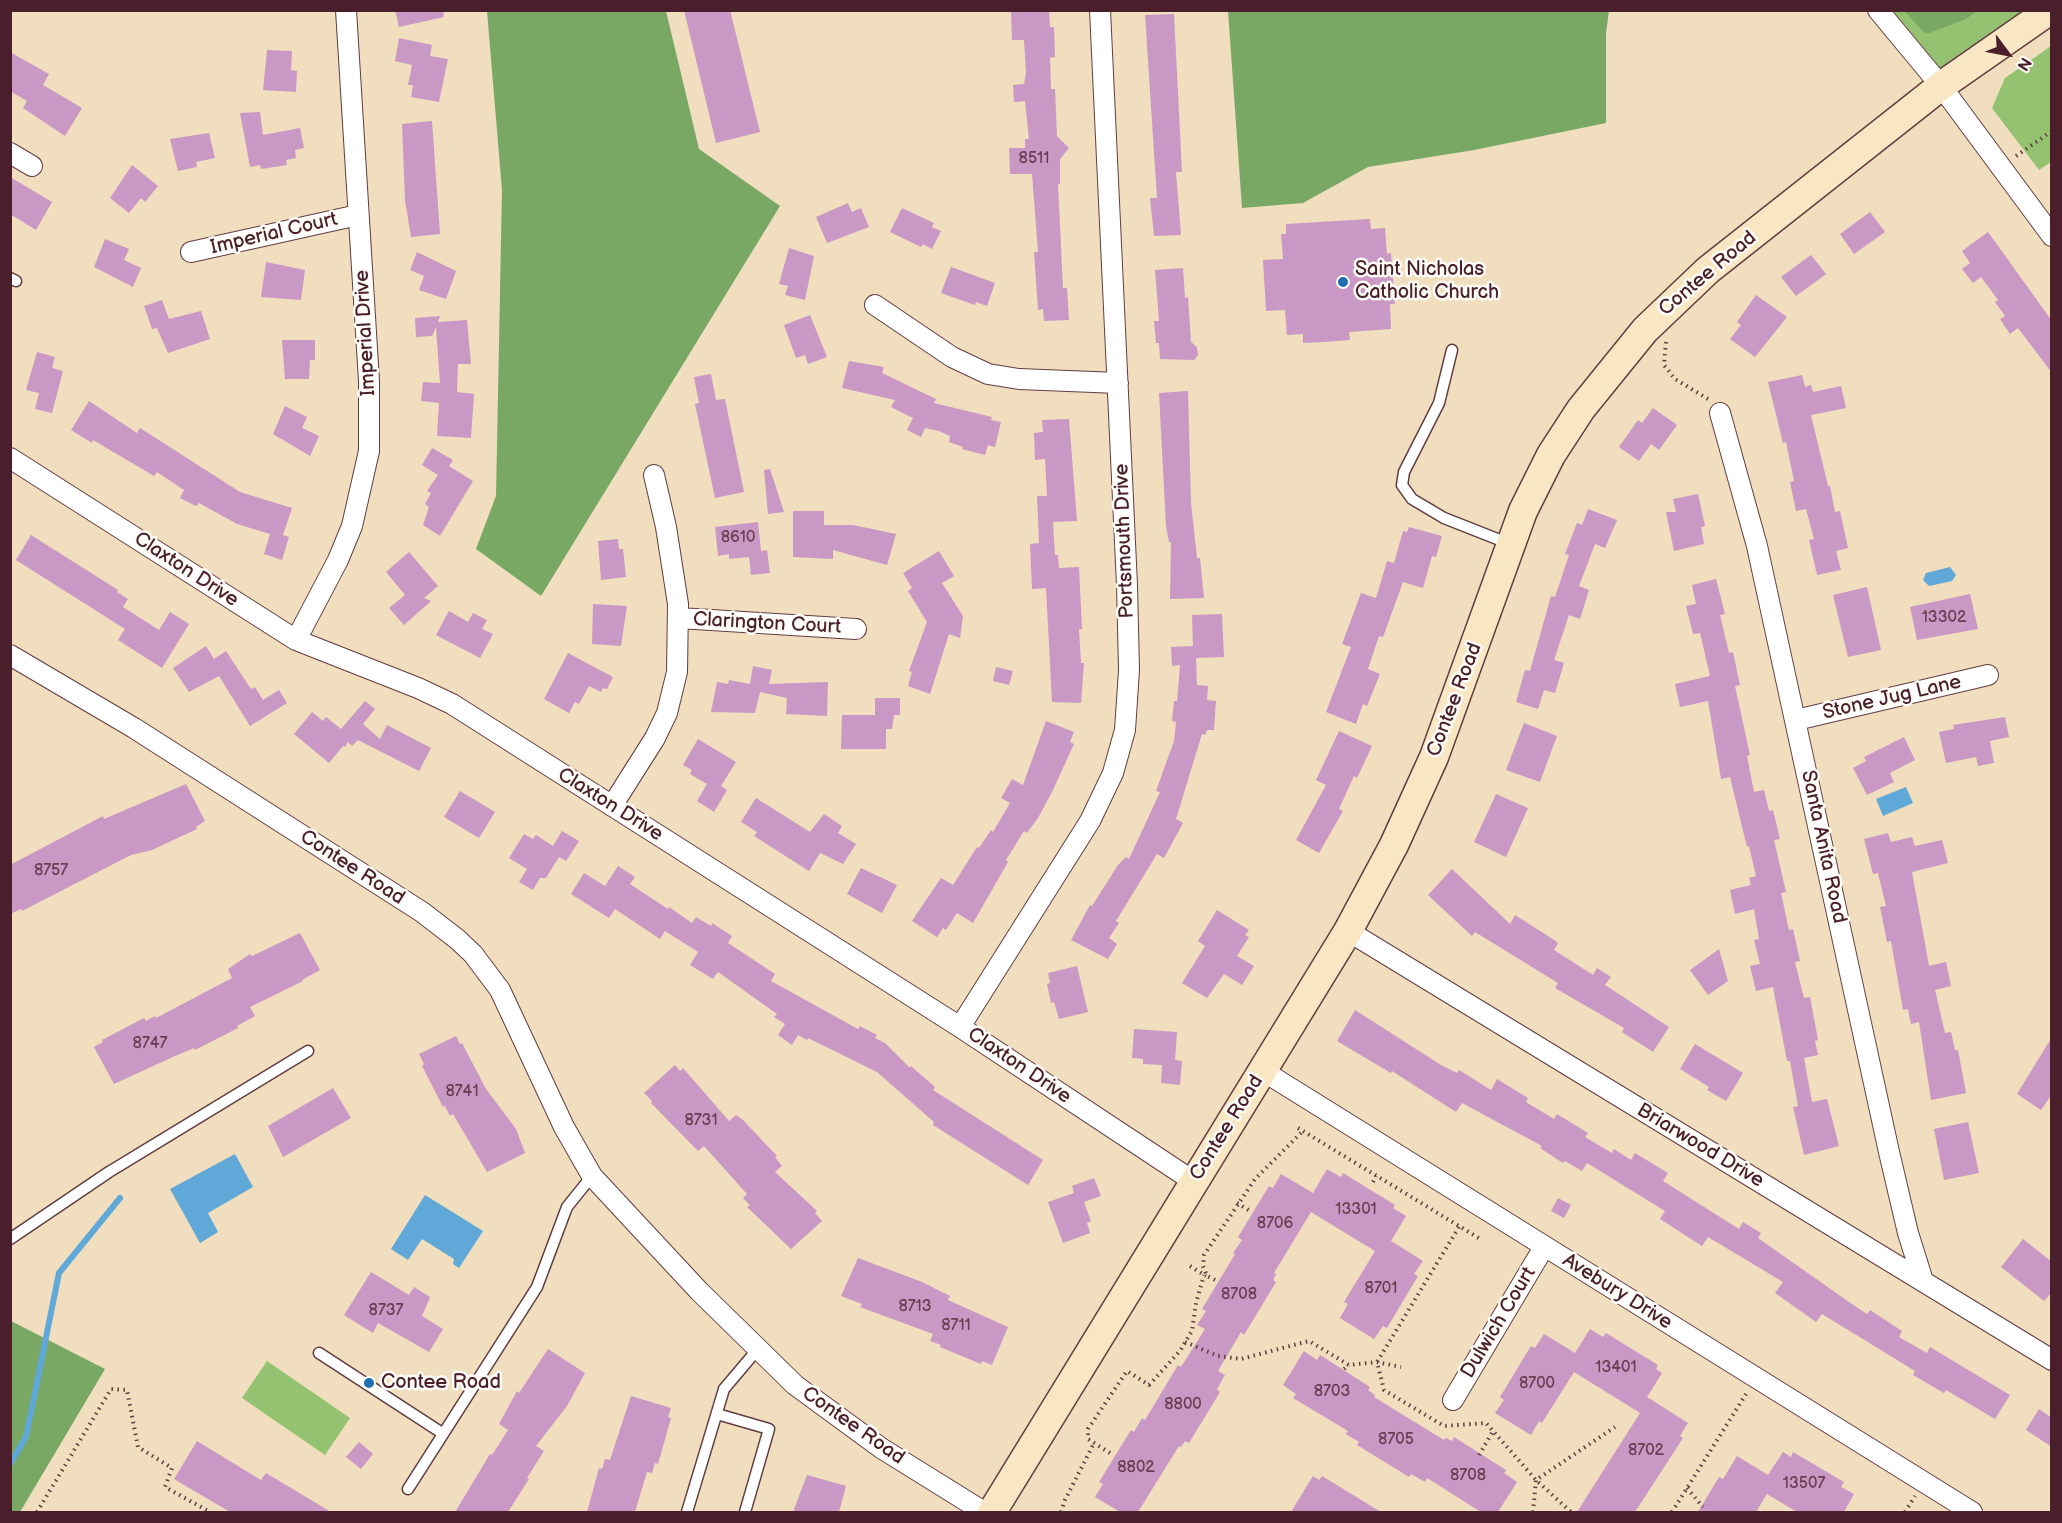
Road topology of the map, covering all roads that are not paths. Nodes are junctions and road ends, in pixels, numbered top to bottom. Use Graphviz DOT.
graph roads {
  1 [pos="346,10"];
  2 [pos="1100,10"];
  3 [pos="1878,10"];
  4 [pos="2050,10"];
  5 [pos="1941,86"];
  6 [pos="10,153"];
  7 [pos="32,166"];
  8 [pos="358,215"];
  9 [pos="2052,236"];
  10 [pos="191,252"];
  11 [pos="875,305"];
  12 [pos="1452,350"];
  13 [pos="1118,383"];
  14 [pos="1720,413"];
  15 [pos="10,458"];
  16 [pos="654,475"];
  17 [pos="1510,544"];
  18 [pos="679,618"];
  19 [pos="856,629"];
  20 [pos="296,640"];
  21 [pos="10,655"];
  22 [pos="1988,675"];
  23 [pos="1796,720"];
  24 [pos="612,806"];
  25 [pos="1348,931"];
  26 [pos="960,1027"];
  27 [pos="308,1051"];
  28 [pos="1263,1071"];
  29 [pos="592,1176"];
  30 [pos="1193,1181"];
  31 [pos="10,1239"];
  32 [pos="1544,1247"];
  33 [pos="1923,1281"];
  34 [pos="757,1350"];
  35 [pos="319,1353"];
  36 [pos="2052,1360"];
  37 [pos="1453,1400"];
  38 [pos="717,1414"];
  39 [pos="442,1433"];
  40 [pos="408,1489"];
  41 [pos="687,1512"];
  42 [pos="745,1512"];
  43 [pos="984,1512"];
  44 [pos="992,1512"];
  45 [pos="1972,1512"];
  1 -- 8 [label="street, Imperial Drive"];
  2 -- 13 [label="street, Portsmouth Drive"];
  3 -- 5 [label="street"];
  4 -- 5 [label="street, Contee Road"];
  5 -- 9 [label="street"];
  5 -- 17 [label="street, Contee Road"];
  6 -- 7 [label="street"];
  8 -- 10 [label="street, Imperial Court"];
  8 -- 20 [label="street, Imperial Drive"];
  11 -- 13 [label="street"];
  12 -- 17 [label="lane"];
  13 -- 26 [label="street, Portsmouth Drive"];
  14 -- 23 [label="street, Santa Anita Road"];
  15 -- 20 [label="street, Claxton Drive"];
  16 -- 18 [label="street"];
  17 -- 25 [label="street, Contee Road"];
  18 -- 19 [label="street, Clarington Court"];
  18 -- 24 [label="street"];
  20 -- 24 [label="street, Claxton Drive"];
  21 -- 29 [label="street, Contee Road"];
  22 -- 23 [label="street, Stone Jug Lane"];
  23 -- 33 [label="street, Santa Anita Road"];
  24 -- 26 [label="street, Claxton Drive"];
  25 -- 28 [label="street, Contee Road"];
  25 -- 33 [label="street, Briarwood Drive"];
  26 -- 30 [label="street, Claxton Drive"];
  27 -- 31 [label="lane"];
  28 -- 30 [label="street, Contee Road"];
  28 -- 32 [label="street, Avebury Drive"];
  29 -- 34 [label="street, Contee Road"];
  29 -- 39 [label="lane"];
  30 -- 44 [label="street, Contee Road"];
  32 -- 37 [label="street, Dulwich Court"];
  32 -- 45 [label="street, Avebury Drive"];
  33 -- 36 [label="street, Briarwood Drive"];
  34 -- 38 [label="lane"];
  34 -- 43 [label="street, Contee Road"];
  35 -- 39 [label="lane"];
  38 -- 41 [label="lane"];
  38 -- 42 [label="lane"];
  39 -- 40 [label="lane"];
}
